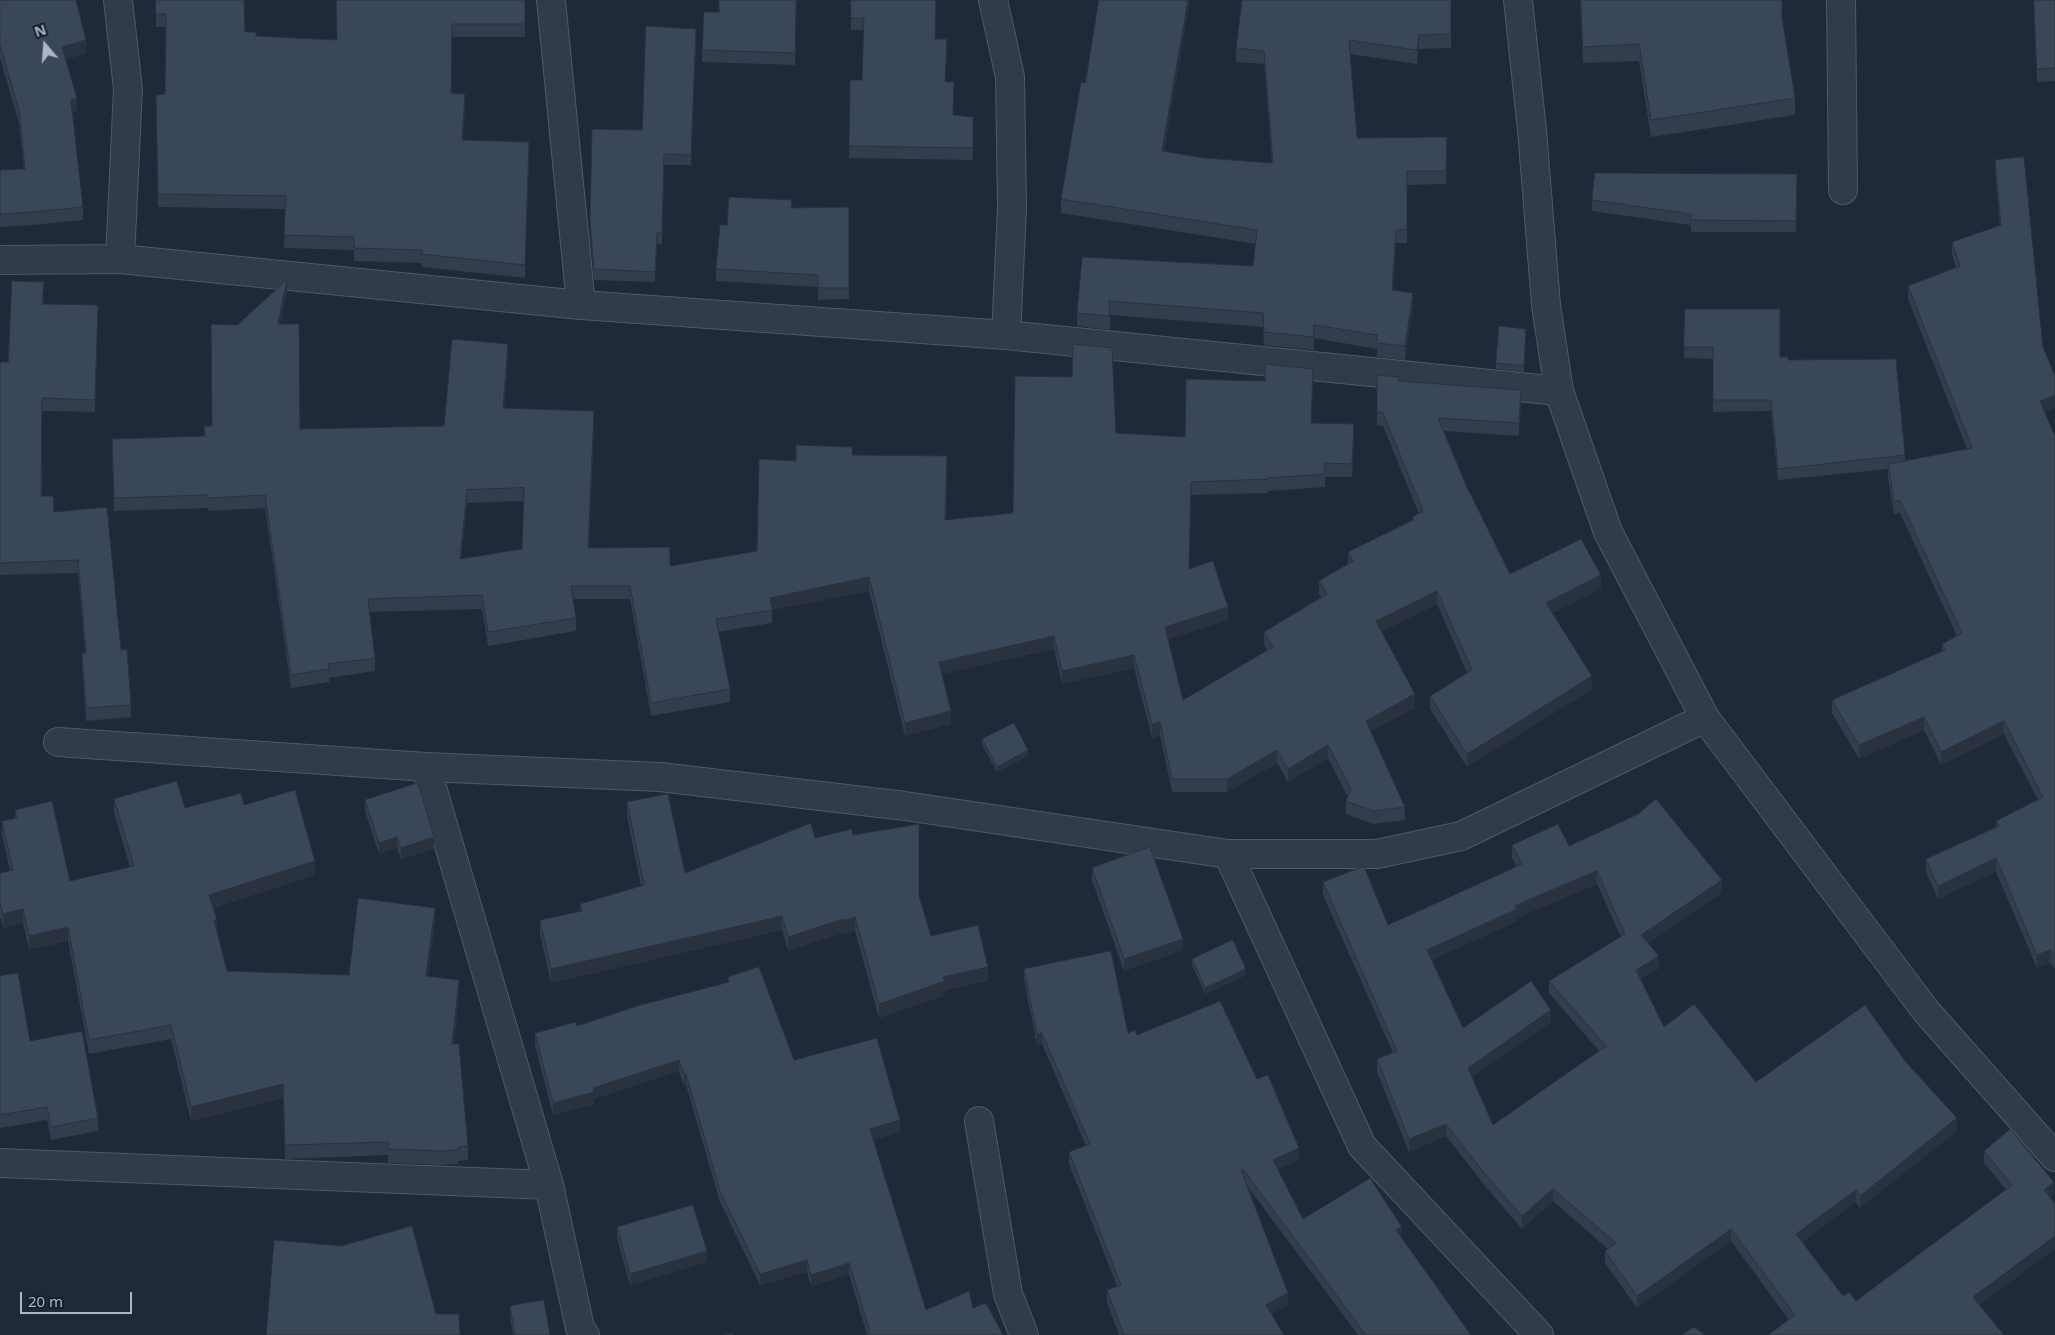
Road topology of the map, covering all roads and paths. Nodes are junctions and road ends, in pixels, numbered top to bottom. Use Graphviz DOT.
graph roads {
  1 [pos="118,0"];
  2 [pos="551,0"];
  3 [pos="993,0"];
  4 [pos="1518,0"];
  5 [pos="1840,0"];
  6 [pos="1843,190"];
  7 [pos="120,259"];
  8 [pos="0,260"];
  9 [pos="581,305"];
  10 [pos="1006,335"];
  11 [pos="1559,391"];
  12 [pos="1705,718"];
  13 [pos="58,742"];
  14 [pos="426,767"];
  15 [pos="1228,854"];
  16 [pos="979,1121"];
  17 [pos="2055,1157"];
  18 [pos="0,1163"];
  19 [pos="550,1185"];
  20 [pos="584,1335"];
  21 [pos="1024,1335"];
  22 [pos="1539,1335"];
  1 -- 7 [label="street"];
  2 -- 9 [label="street"];
  3 -- 10 [label="street"];
  4 -- 11 [label="street"];
  5 -- 6 [label="street"];
  7 -- 8 [label="street"];
  7 -- 9 [label="street"];
  9 -- 10 [label="street"];
  10 -- 11 [label="street"];
  11 -- 12 [label="street"];
  12 -- 15 [label="street"];
  12 -- 17 [label="street"];
  13 -- 14 [label="street"];
  14 -- 15 [label="street"];
  14 -- 19 [label="street"];
  15 -- 22 [label="street"];
  16 -- 21 [label="street"];
  18 -- 19 [label="street"];
  19 -- 20 [label="street"];
}
